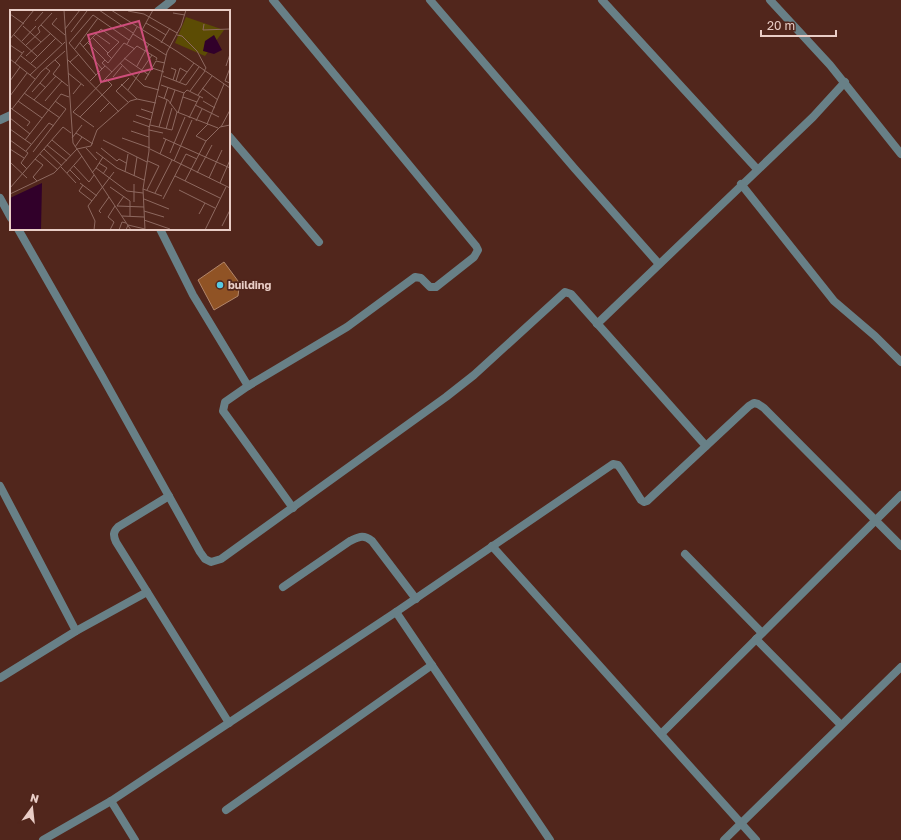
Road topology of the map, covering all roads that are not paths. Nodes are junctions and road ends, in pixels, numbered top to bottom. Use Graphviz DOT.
graph roads {
  1 [pos="172,0"];
  2 [pos="273,0"];
  3 [pos="430,0"];
  4 [pos="602,0"];
  5 [pos="770,0"];
  6 [pos="159,10"];
  7 [pos="845,82"];
  8 [pos="10,115"];
  9 [pos="0,120"];
  10 [pos="230,137"];
  11 [pos="901,154"];
  12 [pos="757,169"];
  13 [pos="741,184"];
  14 [pos="0,198"];
  15 [pos="10,216"];
  16 [pos="19,230"];
  17 [pos="160,230"];
  18 [pos="319,242"];
  19 [pos="659,264"];
  20 [pos="597,324"];
  21 [pos="901,362"];
  22 [pos="248,386"];
  23 [pos="706,446"];
  24 [pos="0,486"];
  25 [pos="901,495"];
  26 [pos="169,496"];
  27 [pos="293,508"];
  28 [pos="876,520"];
  29 [pos="492,546"];
  30 [pos="901,546"];
  31 [pos="685,554"];
  32 [pos="283,587"];
  33 [pos="147,592"];
  34 [pos="416,599"];
  35 [pos="396,612"];
  36 [pos="76,631"];
  37 [pos="759,636"];
  38 [pos="432,664"];
  39 [pos="901,667"];
  40 [pos="0,678"];
  41 [pos="229,723"];
  42 [pos="841,725"];
  43 [pos="661,734"];
  44 [pos="111,801"];
  45 [pos="226,810"];
  46 [pos="742,824"];
  47 [pos="43,840"];
  48 [pos="135,840"];
  49 [pos="550,840"];
  50 [pos="724,840"];
  51 [pos="756,840"];
  1 -- 6 [label="street"];
  2 -- 22 [label="street"];
  3 -- 19 [label="street"];
  4 -- 12 [label="street"];
  5 -- 7 [label="street"];
  7 -- 11 [label="street"];
  7 -- 12 [label="street"];
  8 -- 9 [label="street"];
  10 -- 18 [label="street"];
  12 -- 13 [label="street"];
  13 -- 19 [label="street"];
  13 -- 21 [label="street"];
  14 -- 15 [label="street"];
  16 -- 26 [label="street"];
  17 -- 22 [label="street"];
  19 -- 20 [label="street"];
  20 -- 23 [label="street"];
  20 -- 27 [label="street"];
  22 -- 27 [label="street"];
  23 -- 28 [label="street"];
  23 -- 29 [label="street"];
  24 -- 36 [label="street"];
  25 -- 28 [label="street"];
  26 -- 27 [label="street"];
  26 -- 33 [label="street"];
  28 -- 30 [label="street"];
  28 -- 37 [label="street"];
  29 -- 34 [label="street"];
  29 -- 43 [label="street"];
  31 -- 37 [label="street"];
  32 -- 34 [label="street"];
  33 -- 36 [label="street"];
  33 -- 41 [label="street"];
  34 -- 35 [label="street"];
  35 -- 38 [label="street"];
  35 -- 41 [label="street"];
  36 -- 40 [label="street"];
  37 -- 42 [label="street"];
  37 -- 43 [label="street"];
  38 -- 45 [label="street"];
  38 -- 49 [label="street"];
  39 -- 42 [label="street"];
  41 -- 44 [label="street"];
  42 -- 46 [label="street"];
  43 -- 46 [label="street"];
  44 -- 47 [label="street"];
  44 -- 48 [label="street"];
  46 -- 50 [label="street"];
  46 -- 51 [label="street"];
}
